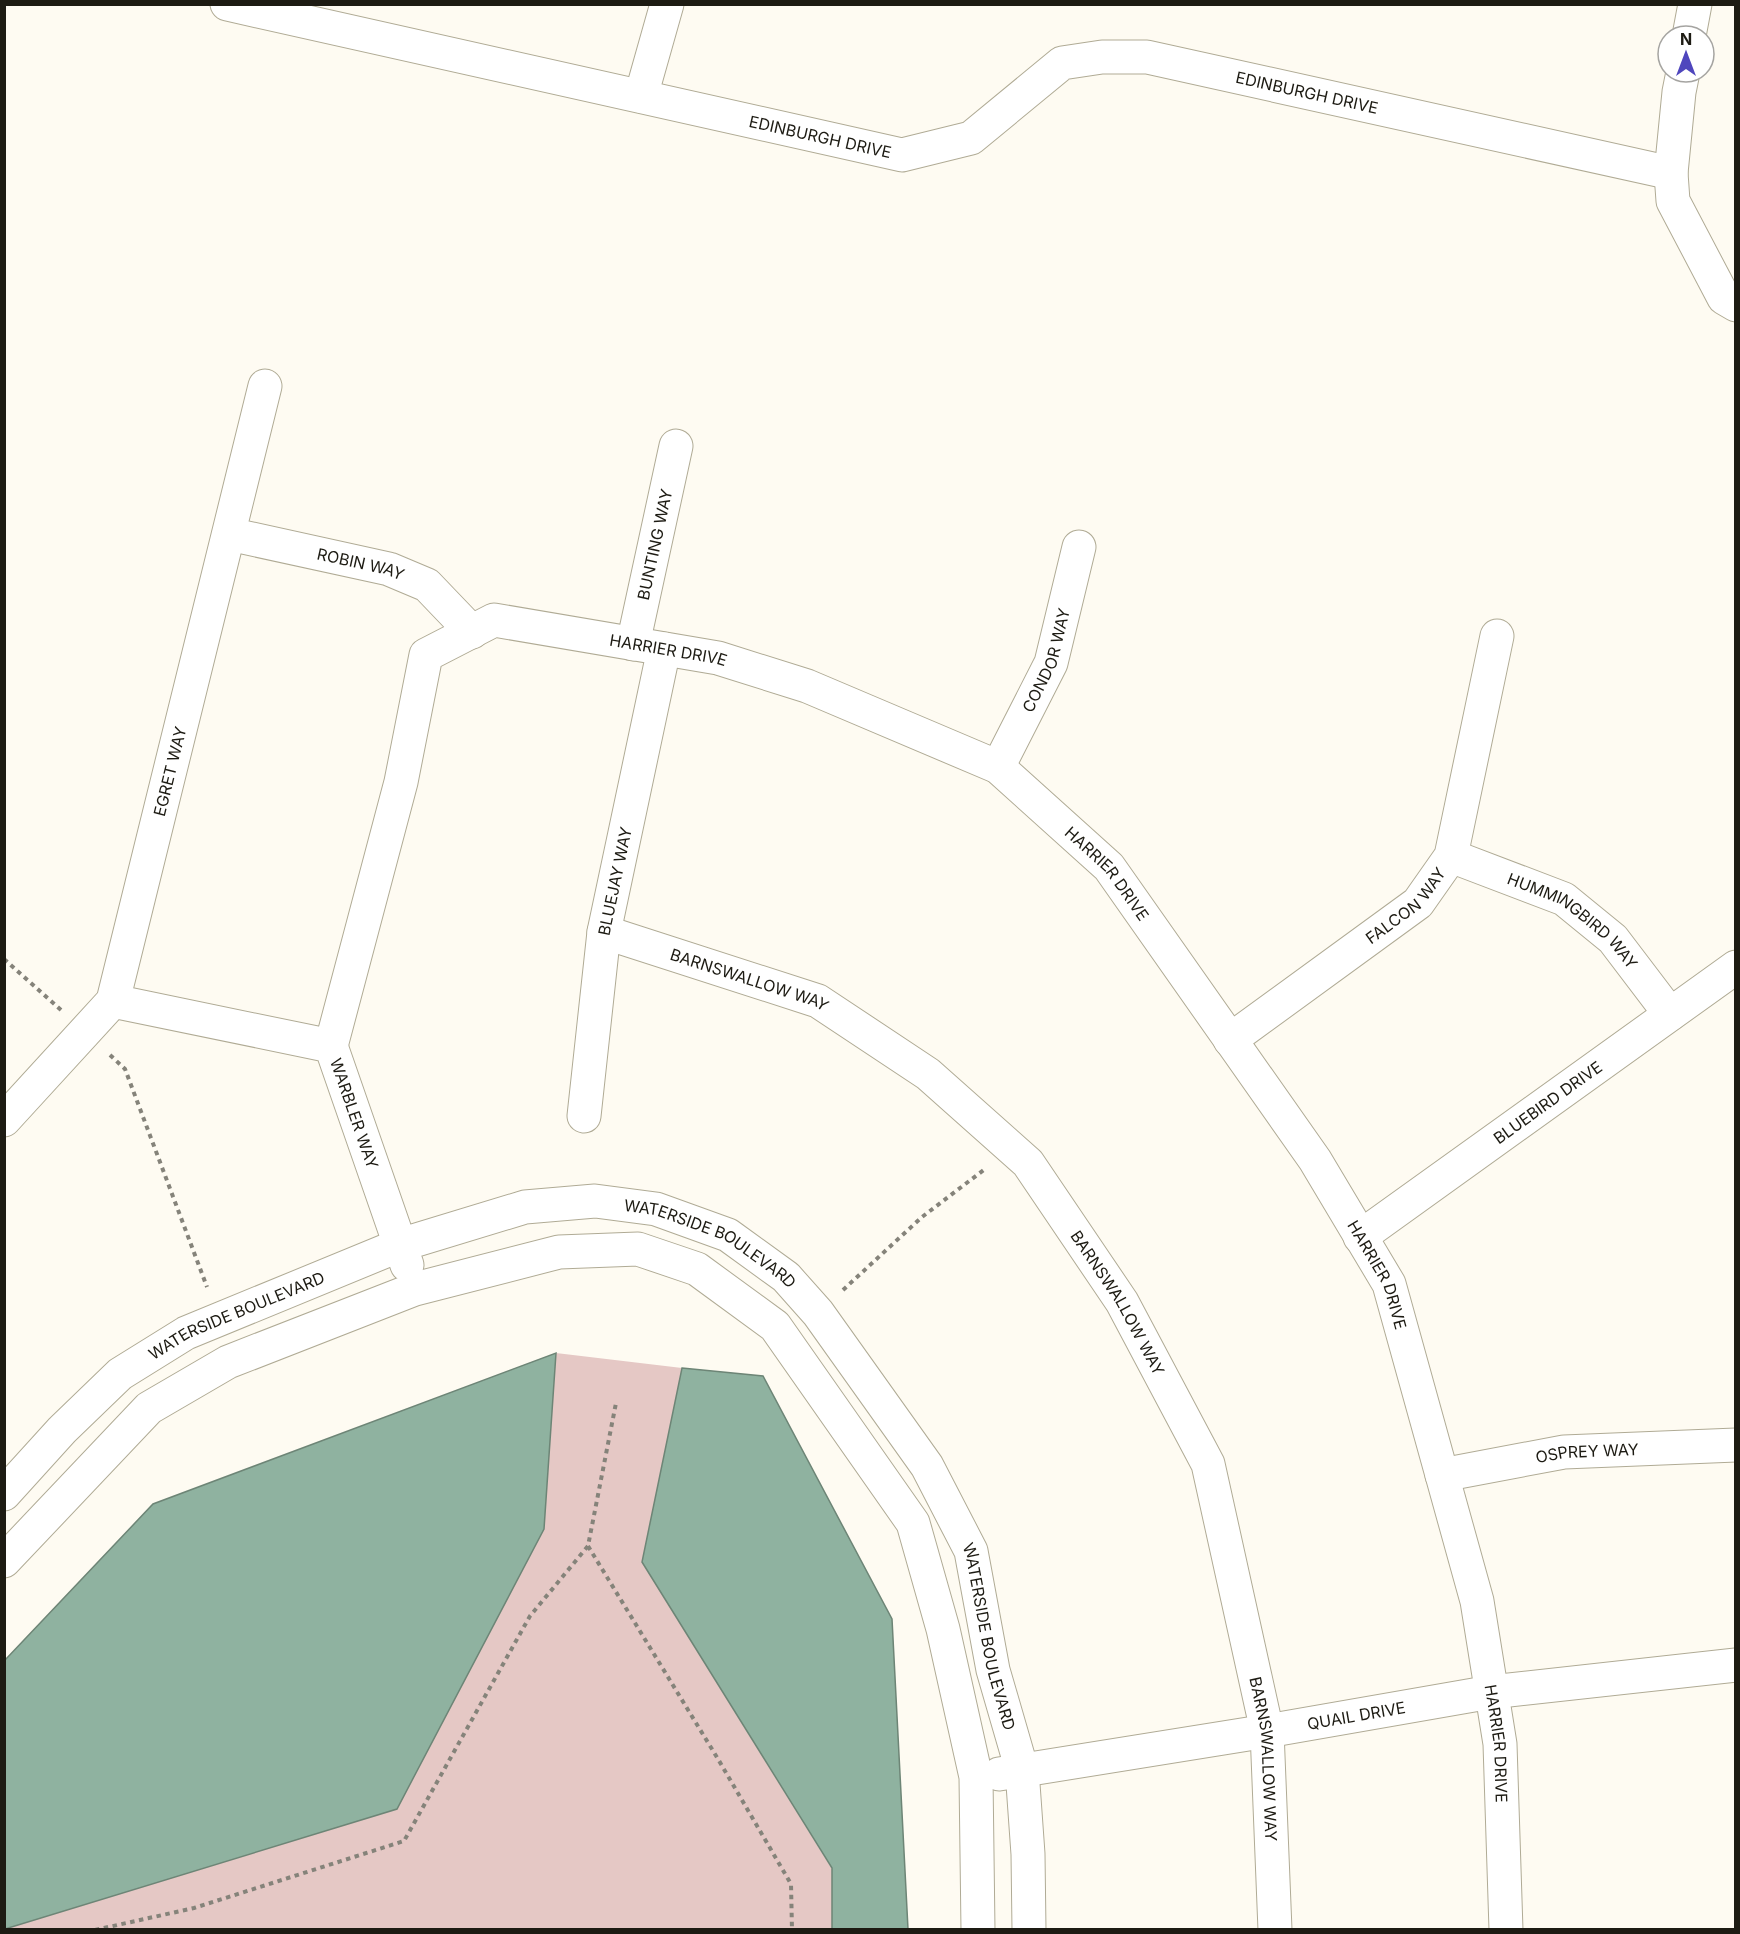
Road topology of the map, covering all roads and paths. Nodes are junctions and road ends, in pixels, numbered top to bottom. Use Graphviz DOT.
graph roads {
  1 [pos="227,4"];
  2 [pos="667,4"];
  3 [pos="1695,4"];
  4 [pos="1691,24"];
  5 [pos="1681,84"];
  6 [pos="641,96"];
  7 [pos="1671,173"];
  8 [pos="1736,305"];
  9 [pos="265,386"];
  10 [pos="676,446"];
  11 [pos="229,534"];
  12 [pos="1079,547"];
  13 [pos="472,632"];
  14 [pos="1497,636"];
  15 [pos="649,647"];
  16 [pos="998,767"];
  17 [pos="1451,856"];
  18 [pos="604,932"];
  19 [pos="4,959"];
  20 [pos="1736,967"];
  21 [pos="113,1001"];
  22 [pos="1670,1014"];
  23 [pos="85,1032"];
  24 [pos="1230,1040"];
  25 [pos="331,1046"];
  26 [pos="584,1116"];
  27 [pos="4,1120"];
  28 [pos="1011,1149"];
  29 [pos="1360,1237"];
  30 [pos="400,1245"];
  31 [pos="416,1289"];
  32 [pos="818,1313"];
  33 [pos="219,1319"];
  34 [pos="616,1403"];
  35 [pos="1736,1445"];
  36 [pos="1442,1475"];
  37 [pos="4,1494"];
  38 [pos="588,1546"];
  39 [pos="4,1561"];
  40 [pos="1736,1665"];
  41 [pos="1491,1692"];
  42 [pos="1267,1731"];
  43 [pos="1022,1770"];
  44 [pos="976,1777"];
  45 [pos="95,1929"];
  46 [pos="792,1929"];
  47 [pos="978,1929"];
  48 [pos="1029,1929"];
  49 [pos="1275,1929"];
  50 [pos="1506,1929"];
  1 -- 6 [label="street, EDINBURGH DRIVE"];
  2 -- 6 [label="street"];
  3 -- 4 [label="street"];
  5 -- 7 [label="street"];
  6 -- 7 [label="street, EDINBURGH DRIVE"];
  7 -- 8 [label="street"];
  9 -- 11 [label="street, EGRET WAY"];
  10 -- 15 [label="street, BUNTING WAY"];
  11 -- 13 [label="street, ROBIN WAY"];
  11 -- 21 [label="street, EGRET WAY"];
  12 -- 16 [label="street, CONDOR WAY"];
  13 -- 15 [label="street, HARRIER DRIVE"];
  13 -- 25 [label="street, HARRIER DRIVE"];
  14 -- 17 [label="street, FALCON WAY"];
  15 -- 16 [label="street, HARRIER DRIVE"];
  15 -- 18 [label="street, BLUEJAY WAY"];
  16 -- 24 [label="street, HARRIER DRIVE"];
  17 -- 22 [label="street, HUMMINGBIRD WAY"];
  17 -- 24 [label="street, FALCON WAY"];
  18 -- 26 [label="street, BLUEJAY WAY"];
  18 -- 28 [label="street, BARNSWALLOW WAY"];
  19 -- 23 [label="path"];
  20 -- 22 [label="street, BLUEBIRD DRIVE"];
  21 -- 23 [label="street, EGRET WAY"];
  21 -- 25 [label="street, WARBLER WAY"];
  22 -- 29 [label="street, BLUEBIRD DRIVE"];
  23 -- 27 [label="street, EGRET WAY"];
  23 -- 33 [label="path"];
  24 -- 29 [label="street, HARRIER DRIVE"];
  25 -- 30 [label="street, WARBLER WAY"];
  28 -- 32 [label="path"];
  28 -- 42 [label="street, BARNSWALLOW WAY"];
  29 -- 36 [label="street, HARRIER DRIVE"];
  30 -- 31 [label="street, WARBLER WAY"];
  30 -- 32 [label="street, WATERSIDE BOULEVARD"];
  30 -- 33 [label="street, WATERSIDE BOULEVARD"];
  31 -- 39 [label="street, WATERSIDE BOULEVARD"];
  31 -- 44 [label="street, WATERSIDE BOULEVARD"];
  32 -- 43 [label="street, WATERSIDE BOULEVARD"];
  33 -- 37 [label="street, WATERSIDE BOULEVARD"];
  34 -- 38 [label="path"];
  35 -- 36 [label="street, OSPREY WAY"];
  36 -- 41 [label="street, HARRIER DRIVE"];
  38 -- 45 [label="path"];
  38 -- 46 [label="path"];
  40 -- 41 [label="street, QUAIL DRIVE"];
  41 -- 42 [label="street, QUAIL DRIVE"];
  41 -- 50 [label="street, HARRIER DRIVE"];
  42 -- 43 [label="street, QUAIL DRIVE"];
  42 -- 49 [label="street, BARNSWALLOW WAY"];
  43 -- 44 [label="street, QUAIL DRIVE"];
  43 -- 48 [label="street, WATERSIDE BOULEVARD"];
  44 -- 47 [label="street, WATERSIDE BOULEVARD"];
}
